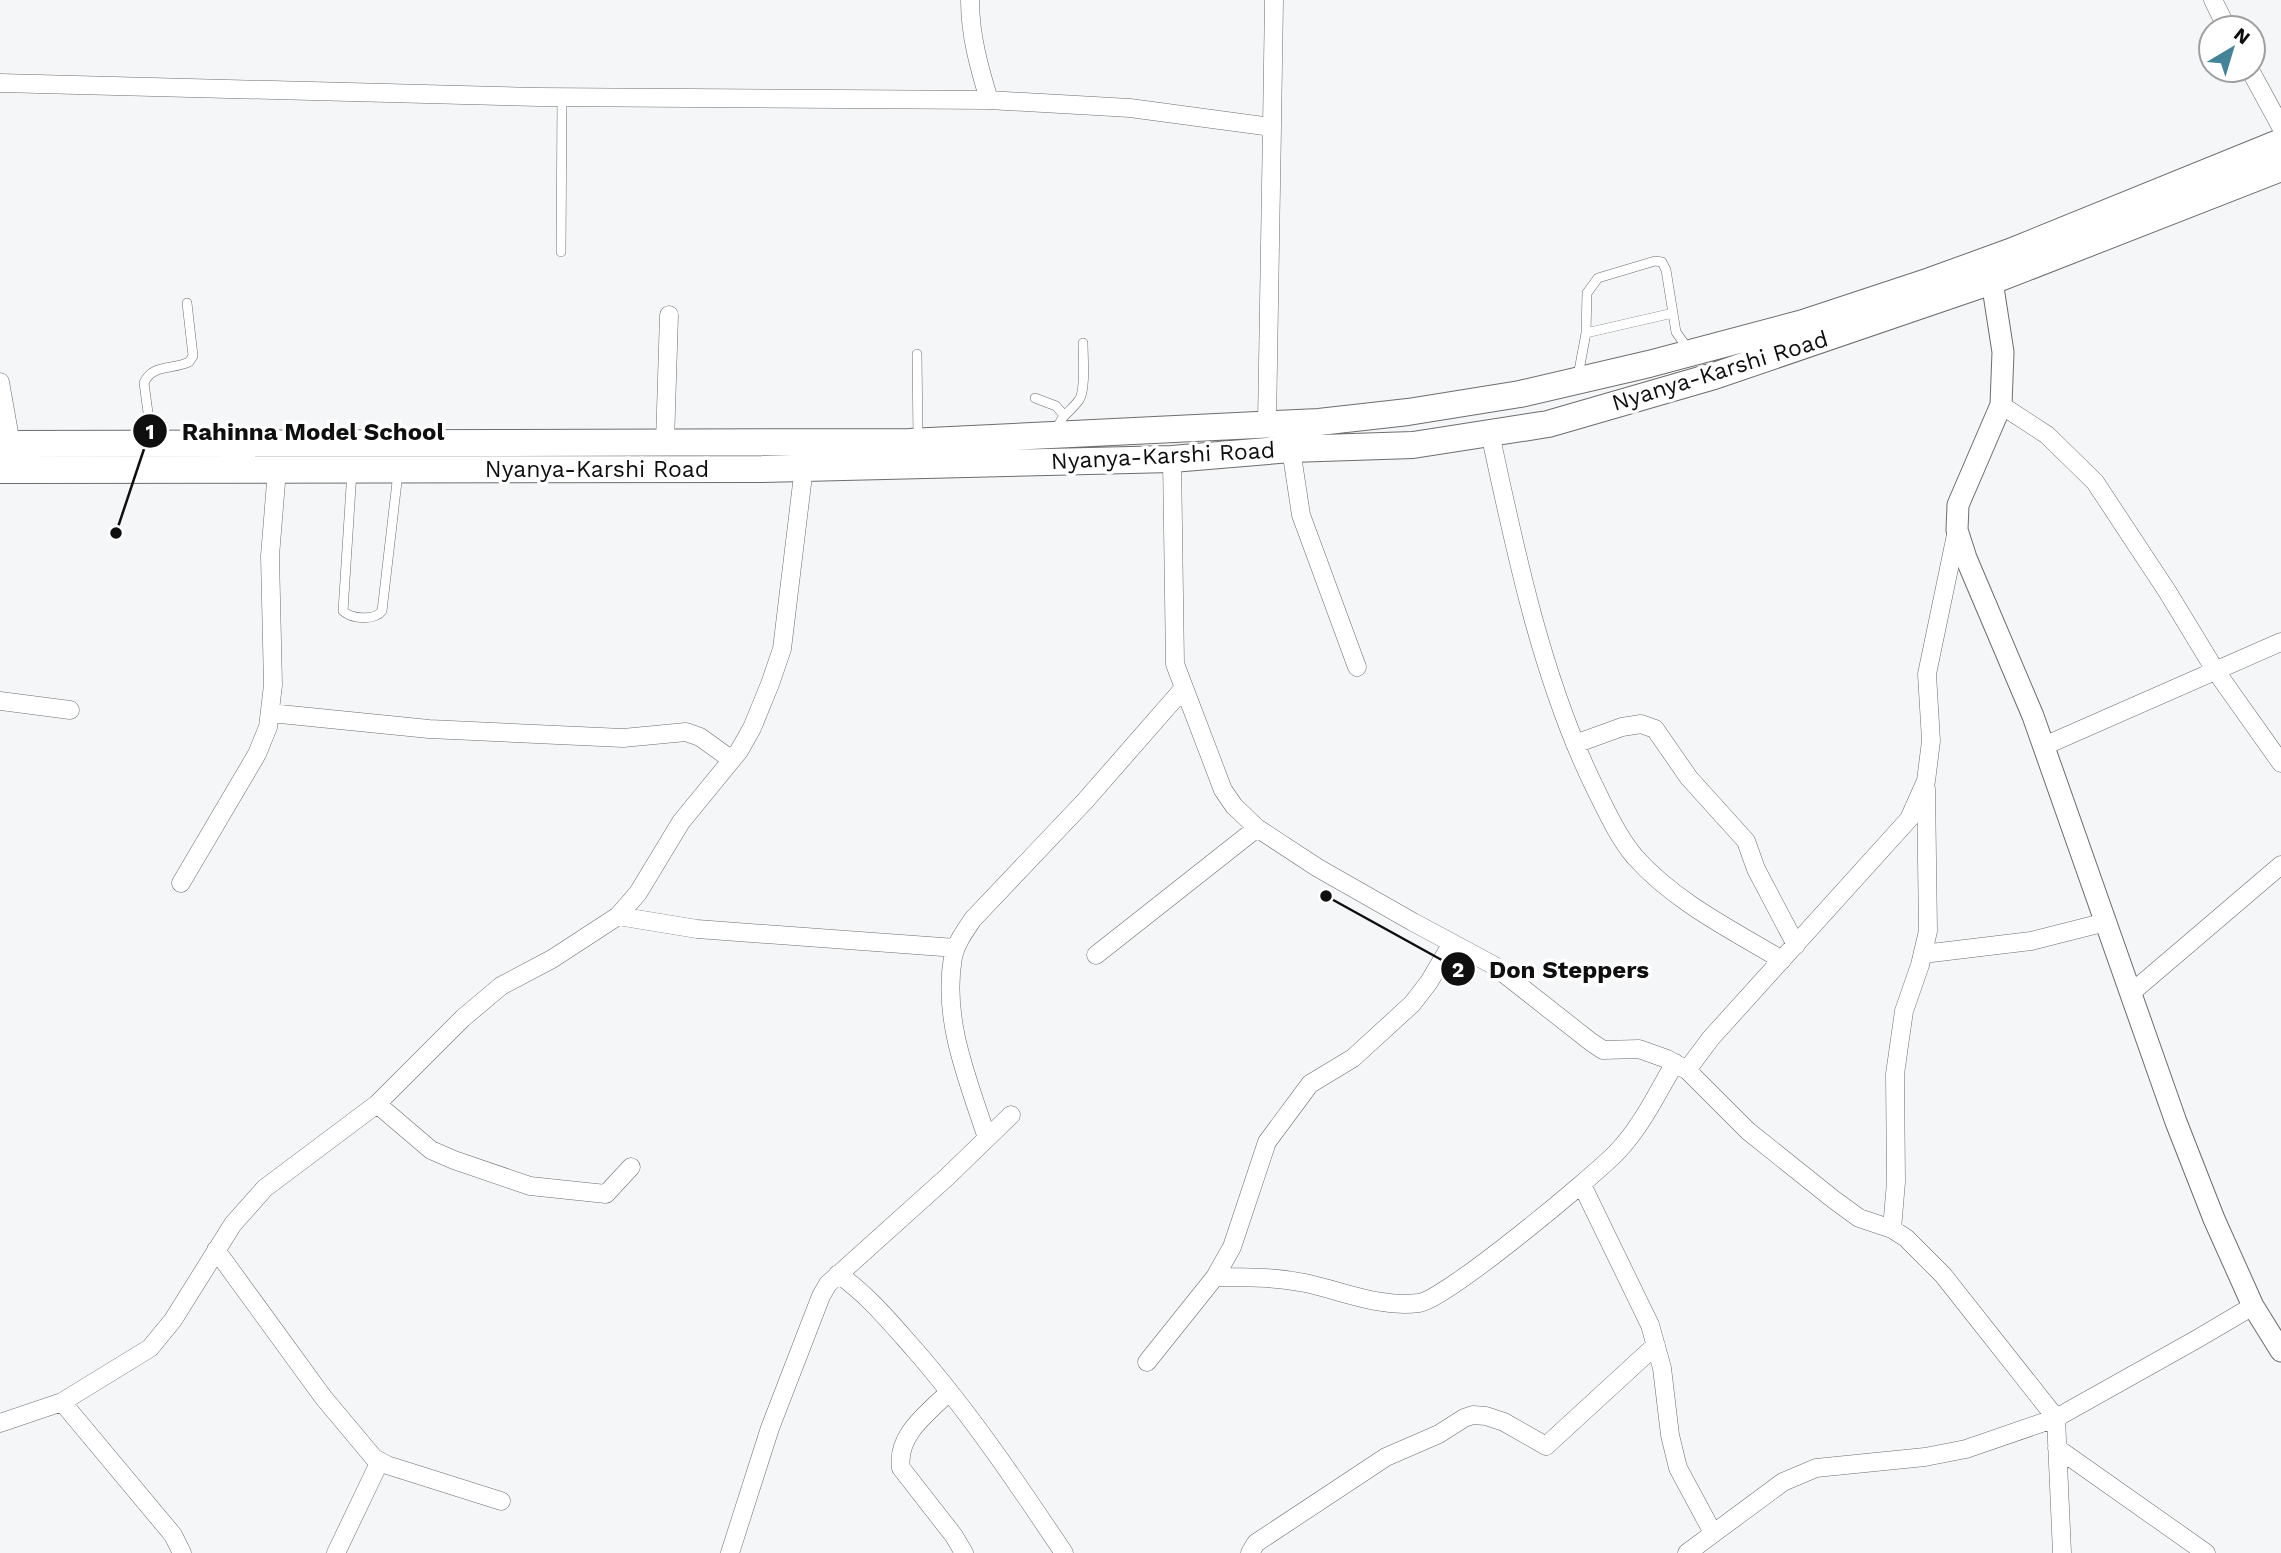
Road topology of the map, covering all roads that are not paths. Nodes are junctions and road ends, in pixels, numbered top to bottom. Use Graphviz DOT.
graph roads {
  1 [pos="970,0"];
  2 [pos="1274,0"];
  3 [pos="0,83"];
  4 [pos="2258,84"];
  5 [pos="562,97"];
  6 [pos="989,100"];
  7 [pos="1272,127"];
  8 [pos="2281,127"];
  9 [pos="2281,142"];
  10 [pos="2281,168"];
  11 [pos="561,252"];
  12 [pos="1992,281"];
  13 [pos="187,303"];
  14 [pos="1673,313"];
  15 [pos="669,315"];
  16 [pos="1586,333"];
  17 [pos="1083,343"];
  18 [pos="1691,353"];
  19 [pos="917,354"];
  20 [pos="1577,381"];
  21 [pos="0,382"];
  22 [pos="1035,398"];
  23 [pos="2001,405"];
  24 [pos="1267,423"];
  25 [pos="1059,424"];
  26 [pos="1490,433"];
  27 [pos="665,442"];
  28 [pos="152,443"];
  29 [pos="5,444"];
  30 [pos="927,449"];
  31 [pos="1291,449"];
  32 [pos="1172,458"];
  33 [pos="804,467"];
  34 [pos="398,468"];
  35 [pos="352,469"];
  36 [pos="0,470"];
  37 [pos="277,470"];
  38 [pos="1957,530"];
  39 [pos="2281,642"];
  40 [pos="1357,667"];
  41 [pos="2215,670"];
  42 [pos="1183,689"];
  43 [pos="0,701"];
  44 [pos="70,710"];
  45 [pos="270,713"];
  46 [pos="1575,744"];
  47 [pos="2044,746"];
  48 [pos="732,760"];
  49 [pos="2281,762"];
  50 [pos="1926,781"];
  51 [pos="1257,828"];
  52 [pos="2281,864"];
  53 [pos="181,883"];
  54 [pos="618,916"];
  55 [pos="2106,922"];
  56 [pos="1452,943"];
  57 [pos="1796,945"];
  58 [pos="956,948"];
  59 [pos="1923,954"];
  60 [pos="1096,955"];
  61 [pos="1782,960"];
  62 [pos="2131,993"];
  63 [pos="1681,1067"];
  64 [pos="377,1104"];
  65 [pos="1010,1115"];
  66 [pos="987,1138"];
  67 [pos="631,1167"];
  68 [pos="1582,1185"];
  69 [pos="1892,1229"];
  70 [pos="216,1250"];
  71 [pos="838,1275"];
  72 [pos="1215,1277"];
  73 [pos="2253,1306"];
  74 [pos="1656,1345"];
  75 [pos="2281,1351"];
  76 [pos="1147,1362"];
  77 [pos="949,1392"];
  78 [pos="62,1402"];
  79 [pos="2056,1418"];
  80 [pos="0,1423"];
  81 [pos="2057,1448"];
  82 [pos="380,1461"];
  83 [pos="501,1501"];
  84 [pos="1710,1542"];
  85 [pos="182,1553"];
  86 [pos="336,1553"];
  87 [pos="730,1553"];
  88 [pos="964,1553"];
  89 [pos="1064,1553"];
  90 [pos="1250,1553"];
  91 [pos="1687,1553"];
  92 [pos="2062,1553"];
  93 [pos="2206,1553"];
  1 -- 6 [label="street"];
  2 -- 7 [label="street"];
  3 -- 5 [label="street"];
  4 -- 8 [label="street"];
  5 -- 6 [label="street"];
  5 -- 11 [label="lane"];
  6 -- 7 [label="street"];
  7 -- 24 [label="street"];
  9 -- 18 [label="main road, Nyanya-Karshi Road"];
  10 -- 12 [label="main road, Nyanya-Karshi Road"];
  12 -- 23 [label="street"];
  12 -- 26 [label="main road, Nyanya-Karshi Road"];
  13 -- 28 [label="lane"];
  14 -- 16 [label="lane"];
  14 -- 16 [label="lane"];
  14 -- 18 [label="lane"];
  15 -- 27 [label="street"];
  16 -- 20 [label="lane"];
  17 -- 25 [label="lane"];
  18 -- 20 [label="main road, Nyanya-Karshi Road"];
  19 -- 30 [label="lane"];
  20 -- 24 [label="main road, Nyanya-Karshi Road"];
  21 -- 29 [label="street"];
  22 -- 25 [label="lane"];
  23 -- 38 [label="street"];
  23 -- 41 [label="street"];
  24 -- 25 [label="main road, Nyanya-Karshi Road"];
  25 -- 30 [label="main road, Nyanya-Karshi Road"];
  26 -- 31 [label="main road, Nyanya-Karshi Road"];
  26 -- 46 [label="street"];
  27 -- 28 [label="main road, Nyanya-Karshi Road"];
  27 -- 30 [label="main road, Nyanya-Karshi Road"];
  28 -- 29 [label="main road, Nyanya-Karshi Road"];
  30 -- 32 [label="main road, Nyanya-Karshi Road"];
  30 -- 33 [label="main road, Nyanya-Karshi Road"];
  31 -- 32 [label="main road, Nyanya-Karshi Road"];
  31 -- 40 [label="street"];
  32 -- 42 [label="street"];
  33 -- 34 [label="main road, Nyanya-Karshi Road"];
  33 -- 48 [label="street"];
  34 -- 35 [label="main road, Nyanya-Karshi Road"];
  34 -- 35 [label="lane"];
  35 -- 37 [label="main road, Nyanya-Karshi Road"];
  36 -- 37 [label="main road, Nyanya-Karshi Road"];
  37 -- 45 [label="street"];
  38 -- 47 [label="street"];
  38 -- 50 [label="street"];
  39 -- 41 [label="street"];
  41 -- 47 [label="street"];
  41 -- 49 [label="street"];
  42 -- 51 [label="street"];
  42 -- 58 [label="street"];
  43 -- 44 [label="street"];
  45 -- 48 [label="street"];
  45 -- 53 [label="street"];
  46 -- 57 [label="street"];
  46 -- 61 [label="street"];
  47 -- 55 [label="street"];
  48 -- 54 [label="street"];
  50 -- 57 [label="street"];
  50 -- 59 [label="street"];
  51 -- 56 [label="street"];
  51 -- 60 [label="street"];
  52 -- 62 [label="street"];
  54 -- 58 [label="street"];
  54 -- 64 [label="street"];
  55 -- 59 [label="street"];
  55 -- 62 [label="street"];
  56 -- 63 [label="street"];
  56 -- 72 [label="street"];
  57 -- 61 [label="street"];
  58 -- 66 [label="street"];
  59 -- 69 [label="street"];
  61 -- 63 [label="street"];
  62 -- 73 [label="street"];
  63 -- 68 [label="street"];
  63 -- 69 [label="street"];
  64 -- 67 [label="street"];
  64 -- 70 [label="street"];
  65 -- 66 [label="street"];
  66 -- 71 [label="street"];
  68 -- 72 [label="street"];
  68 -- 74 [label="street"];
  69 -- 79 [label="street"];
  70 -- 78 [label="street"];
  70 -- 82 [label="street"];
  71 -- 77 [label="street"];
  71 -- 87 [label="street"];
  72 -- 76 [label="street"];
  73 -- 75 [label="street"];
  73 -- 79 [label="street"];
  74 -- 84 [label="street"];
  74 -- 90 [label="street"];
  77 -- 88 [label="street"];
  77 -- 89 [label="street"];
  78 -- 80 [label="street"];
  78 -- 85 [label="street"];
  79 -- 81 [label="street"];
  79 -- 84 [label="street"];
  81 -- 92 [label="street"];
  81 -- 93 [label="street"];
  82 -- 83 [label="street"];
  82 -- 86 [label="street"];
  84 -- 91 [label="street"];
}
